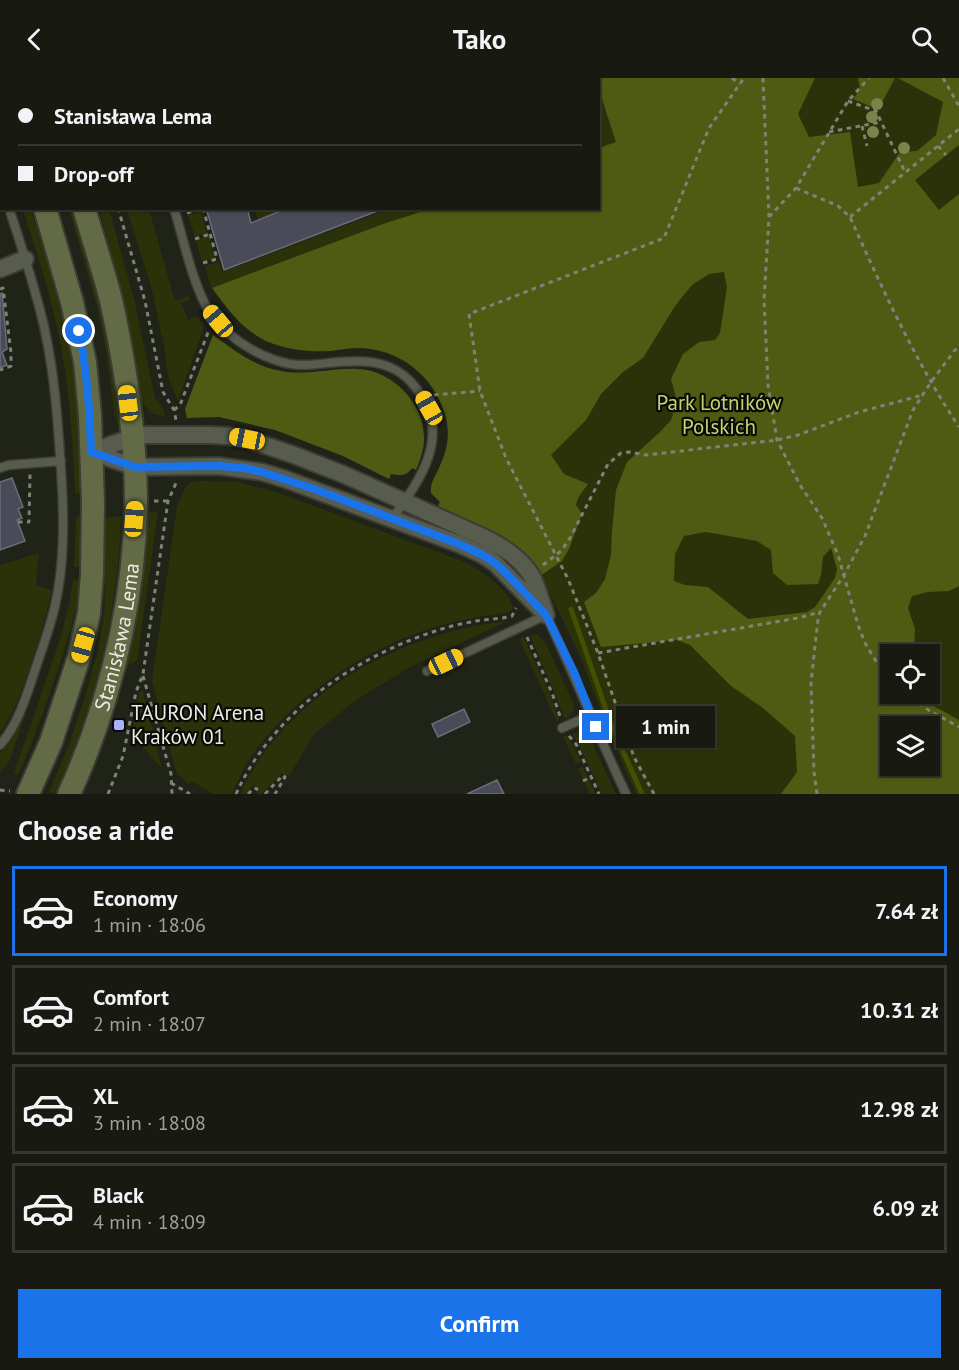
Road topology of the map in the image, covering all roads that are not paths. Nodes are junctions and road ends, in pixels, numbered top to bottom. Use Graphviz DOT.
graph roads {
  1 [pos="10,210"];
  2 [pos="46,210"];
  3 [pos="85,210"];
  4 [pos="175,210"];
  5 [pos="25,260"];
  6 [pos="0,269"];
  7 [pos="133,437"];
  8 [pos="91,452"];
  9 [pos="61,461"];
  10 [pos="135,467"];
  11 [pos="0,468"];
  12 [pos="405,502"];
  13 [pos="392,519"];
  14 [pos="546,615"];
  15 [pos="427,671"];
  16 [pos="591,715"];
  17 [pos="563,728"];
  18 [pos="0,745"];
  19 [pos="20,792"];
  20 [pos="69,794"];
  21 [pos="626,794"];
  1 -- 5 [label="lane"];
  2 -- 8 [label="main road, Stanisława Lema"];
  3 -- 7 [label="main road, Stanisława Lema"];
  4 -- 12 [label="lane"];
  5 -- 6 [label="street"];
  5 -- 9 [label="lane"];
  7 -- 8 [label="street"];
  7 -- 10 [label="main road, Stanisława Lema"];
  7 -- 12 [label="street"];
  8 -- 10 [label="street"];
  8 -- 19 [label="main road, Stanisława Lema"];
  9 -- 11 [label="lane"];
  9 -- 18 [label="lane"];
  10 -- 13 [label="street"];
  10 -- 20 [label="main road, Stanisława Lema"];
  12 -- 13 [label="lane"];
  12 -- 14 [label="street"];
  13 -- 14 [label="street"];
  14 -- 15 [label="lane"];
  14 -- 16 [label="lane"];
  16 -- 17 [label="lane"];
  16 -- 21 [label="lane"];
}
